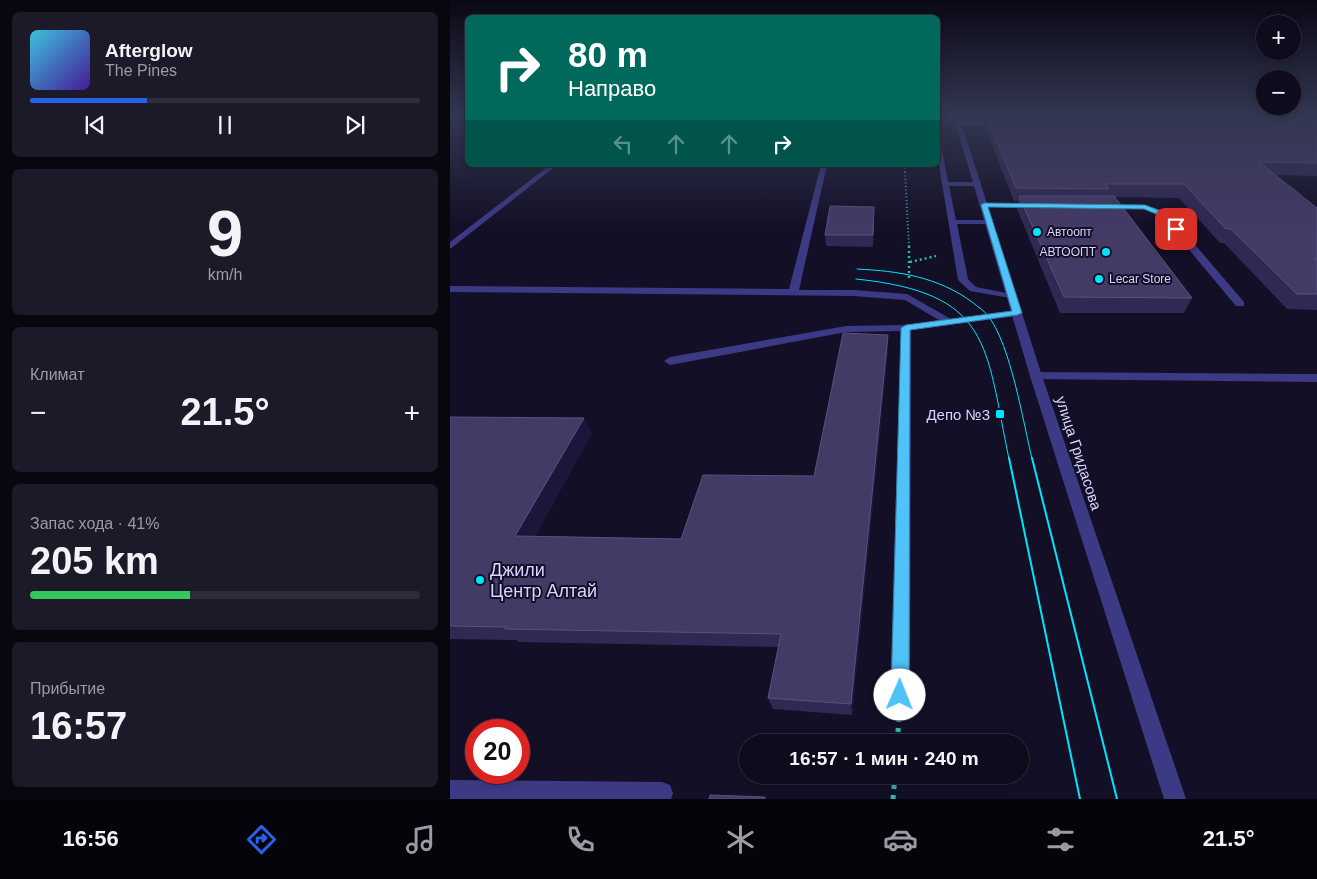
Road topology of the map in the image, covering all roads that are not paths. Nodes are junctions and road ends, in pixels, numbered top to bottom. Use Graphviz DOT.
graph roads {
  1 [pos="968,152"];
  2 [pos="940,155"];
  3 [pos="551,167"];
  4 [pos="824,167"];
  5 [pos="945,184"];
  6 [pos="978,184"];
  7 [pos="984,205"];
  8 [pos="1039,206"];
  9 [pos="1096,206"];
  10 [pos="952,222"];
  11 [pos="989,222"];
  12 [pos="450,246"];
  13 [pos="450,289"];
  14 [pos="794,293"];
  15 [pos="1012,297"];
  16 [pos="1240,304"];
  17 [pos="1017,313"];
  18 [pos="949,322"];
  19 [pos="906,328"];
  20 [pos="670,361"];
  21 [pos="1036,376"];
  22 [pos="1317,378"];
  23 [pos="900,695"];
  24 [pos="450,790"];
  25 [pos="660,799"];
  26 [pos="1175,799"];
  1 -- 6 [label="street, улица Гридасова"];
  2 -- 5 [label="street"];
  3 -- 12 [label="street"];
  4 -- 14 [label="street"];
  5 -- 6 [label="street"];
  5 -- 10 [label="street"];
  6 -- 7 [label="street, улица Гридасова"];
  7 -- 8 [label="street"];
  7 -- 11 [label="street, улица Гридасова"];
  9 -- 16 [label="street"];
  10 -- 11 [label="street"];
  10 -- 15 [label="street"];
  11 -- 15 [label="street, улица Гридасова"];
  13 -- 14 [label="street"];
  14 -- 18 [label="street"];
  15 -- 17 [label="street, улица Гридасова"];
  17 -- 18 [label="street"];
  17 -- 21 [label="street, улица Гридасова"];
  18 -- 19 [label="street"];
  19 -- 20 [label="street"];
  19 -- 23 [label="street"];
  21 -- 22 [label="street"];
  21 -- 26 [label="street, улица Гридасова"];
  24 -- 25 [label="street"];
}
